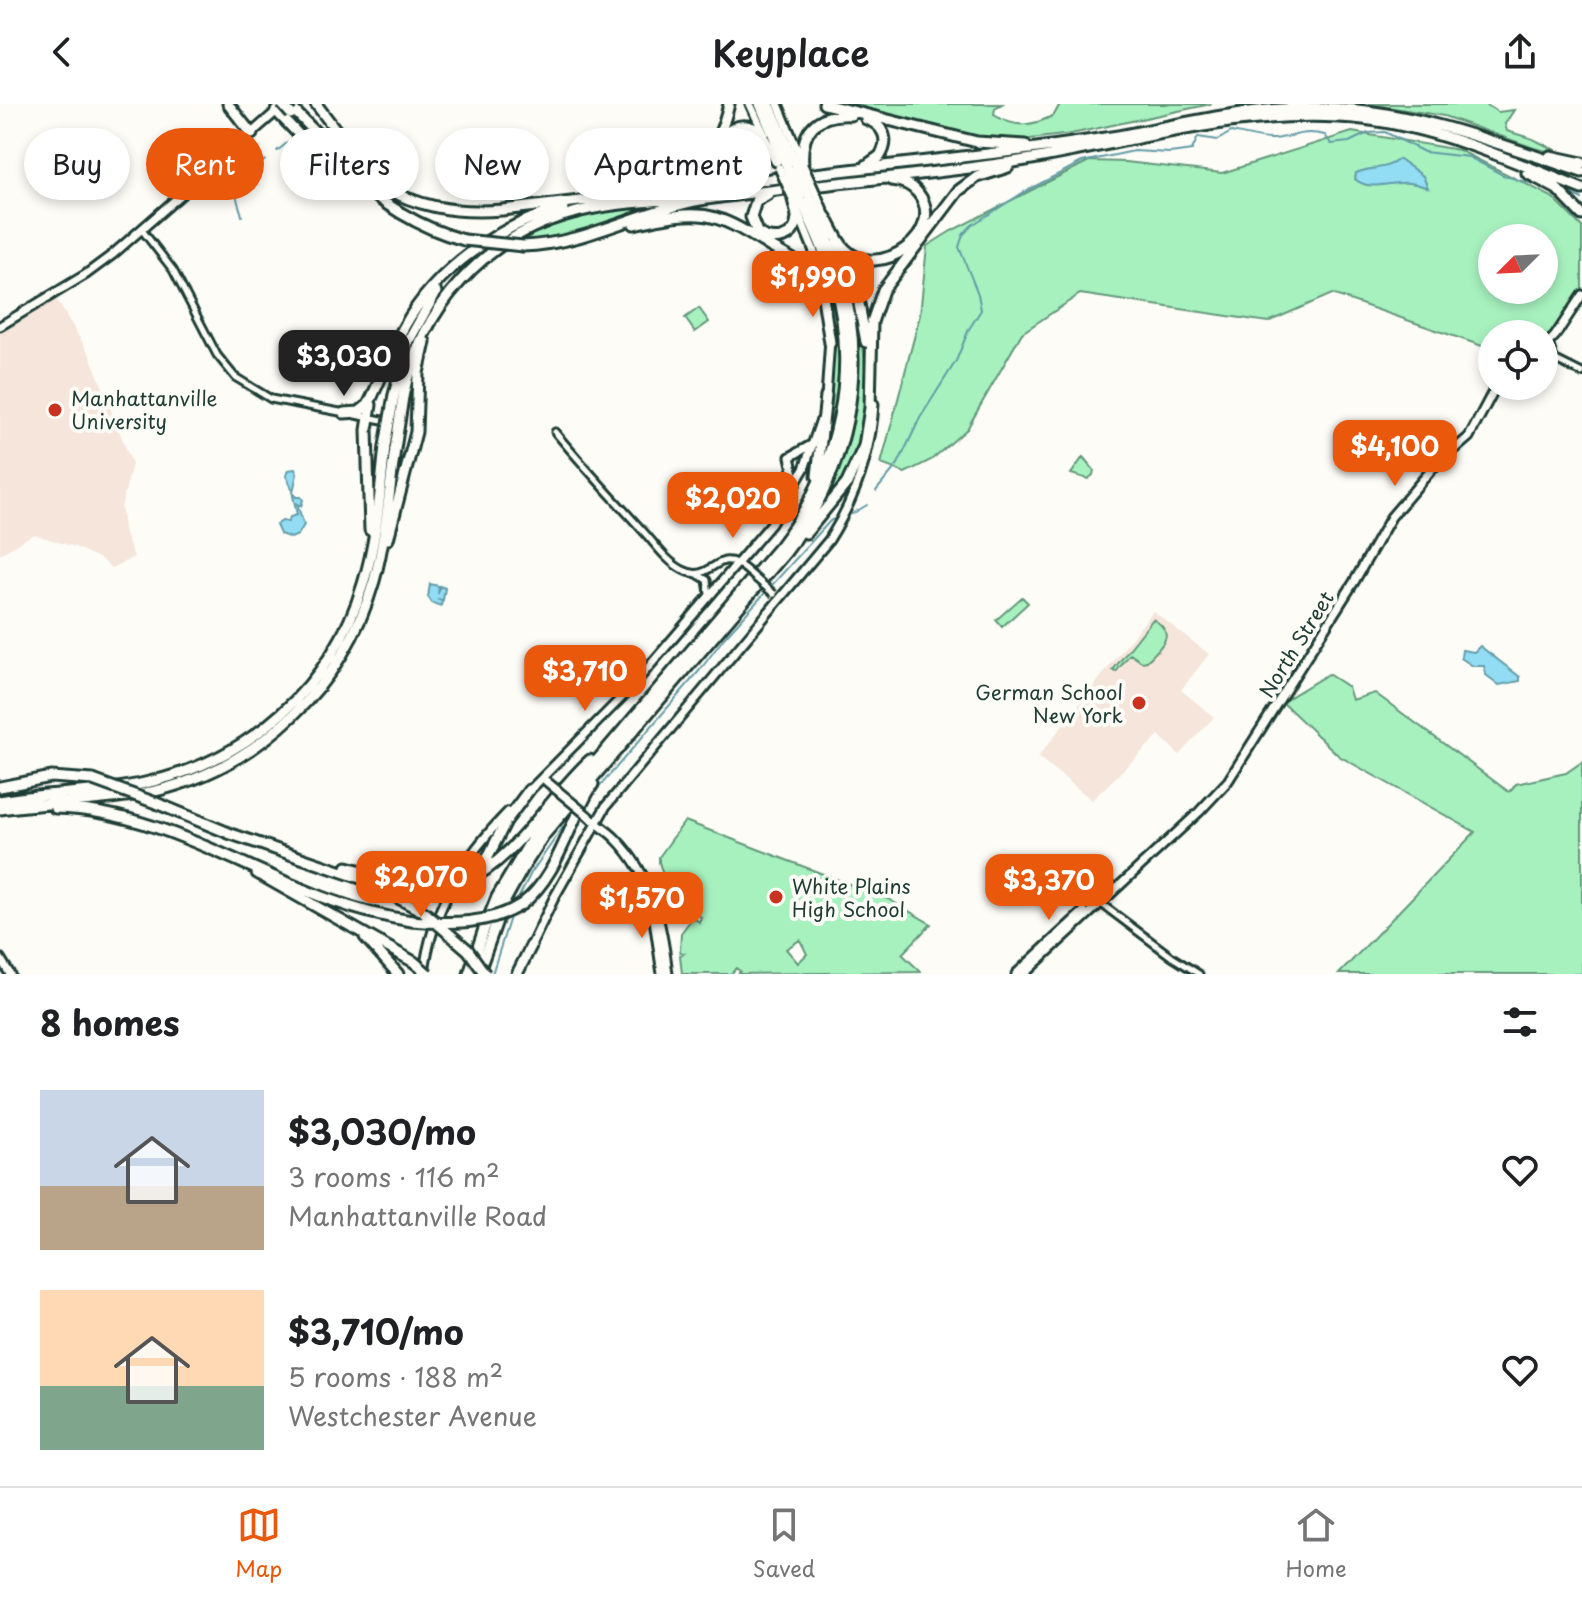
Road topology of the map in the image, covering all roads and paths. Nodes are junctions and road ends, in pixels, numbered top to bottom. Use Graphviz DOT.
graph roads {
  1 [pos="228,104"];
  2 [pos="729,104"];
  3 [pos="750,104"];
  4 [pos="760,104"];
  5 [pos="769,104"];
  6 [pos="778,104"];
  7 [pos="824,104"];
  8 [pos="318,106"];
  9 [pos="286,108"];
  10 [pos="246,128"];
  11 [pos="260,128"];
  12 [pos="308,128"];
  13 [pos="334,128"];
  14 [pos="1473,135"];
  15 [pos="1443,136"];
  16 [pos="771,146"];
  17 [pos="1065,149"];
  18 [pos="1582,163"];
  19 [pos="788,165"];
  20 [pos="836,171"];
  21 [pos="1582,172"];
  22 [pos="771,178"];
  23 [pos="855,180"];
  24 [pos="1582,189"];
  25 [pos="771,194"];
  26 [pos="802,195"];
  27 [pos="176,200"];
  28 [pos="411,200"];
  29 [pos="590,200"];
  30 [pos="606,200"];
  31 [pos="679,200"];
  32 [pos="706,200"];
  33 [pos="502,210"];
  34 [pos="1582,215"];
  35 [pos="826,217"];
  36 [pos="409,219"];
  37 [pos="142,230"];
  38 [pos="604,231"];
  39 [pos="468,257"];
  40 [pos="481,261"];
  41 [pos="1582,295"];
  42 [pos="859,304"];
  43 [pos="0,326"];
  44 [pos="1558,328"];
  45 [pos="830,343"];
  46 [pos="871,348"];
  47 [pos="1558,361"];
  48 [pos="870,373"];
  49 [pos="1582,373"];
  50 [pos="380,379"];
  51 [pos="398,396"];
  52 [pos="826,396"];
  53 [pos="1489,400"];
  54 [pos="344,413"];
  55 [pos="369,417"];
  56 [pos="417,426"];
  57 [pos="555,432"];
  58 [pos="814,442"];
  59 [pos="796,485"];
  60 [pos="806,508"];
  61 [pos="764,534"];
  62 [pos="718,564"];
  63 [pos="742,566"];
  64 [pos="696,573"];
  65 [pos="768,574"];
  66 [pos="366,592"];
  67 [pos="778,597"];
  68 [pos="707,599"];
  69 [pos="625,734"];
  70 [pos="545,778"];
  71 [pos="0,787"];
  72 [pos="529,790"];
  73 [pos="0,801"];
  74 [pos="0,811"];
  75 [pos="595,823"];
  76 [pos="601,831"];
  77 [pos="589,835"];
  78 [pos="199,842"];
  79 [pos="297,855"];
  80 [pos="465,880"];
  81 [pos="1099,902"];
  82 [pos="350,925"];
  83 [pos="531,946"];
  84 [pos="0,958"];
  85 [pos="10,974"];
  86 [pos="398,974"];
  87 [pos="426,974"];
  88 [pos="469,974"];
  89 [pos="478,974"];
  90 [pos="485,974"];
  91 [pos="518,974"];
  92 [pos="665,974"];
  93 [pos="1016,974"];
  94 [pos="1024,974"];
  95 [pos="1199,974"];
  1 -- 10 [label="highway"];
  2 -- 33 [label="highway"];
  3 -- 19 [label="main road"];
  4 -- 19 [label="highway"];
  5 -- 19 [label="highway"];
  6 -- 19 [label="main road"];
  7 -- 17 [label="highway"];
  8 -- 13 [label="highway"];
  9 -- 11 [label="main road"];
  9 -- 12 [label="highway"];
  9 -- 36 [label="highway"];
  9 -- 36 [label="highway"];
  14 -- 17 [label="highway"];
  14 -- 18 [label="highway"];
  14 -- 21 [label="highway"];
  15 -- 17 [label="highway"];
  15 -- 24 [label="highway"];
  15 -- 34 [label="highway"];
  16 -- 19 [label="highway"];
  17 -- 20 [label="highway"];
  17 -- 23 [label="highway"];
  17 -- 46 [label="highway"];
  19 -- 20 [label="highway"];
  19 -- 26 [label="highway, bridge"];
  19 -- 26 [label="main road, bridge"];
  20 -- 22 [label="highway"];
  23 -- 26 [label="highway"];
  23 -- 35 [label="highway"];
  25 -- 26 [label="highway"];
  26 -- 26 [label="highway"];
  26 -- 35 [label="main road"];
  26 -- 45 [label="main road"];
  26 -- 60 [label="highway"];
  26 -- 65 [label="highway"];
  27 -- 37 [label="main road"];
  28 -- 33 [label="highway"];
  29 -- 33 [label="highway"];
  30 -- 39 [label="highway"];
  31 -- 40 [label="highway"];
  32 -- 38 [label="highway"];
  35 -- 42 [label="main road"];
  36 -- 38 [label="highway, bridge"];
  37 -- 43 [label="main road"];
  37 -- 54 [label="street"];
  38 -- 45 [label="highway"];
  39 -- 50 [label="highway"];
  39 -- 51 [label="highway"];
  40 -- 51 [label="highway"];
  40 -- 56 [label="highway"];
  41 -- 44 [label="main road"];
  42 -- 46 [label="main road"];
  42 -- 48 [label="highway"];
  45 -- 52 [label="main road"];
  46 -- 48 [label="highway"];
  46 -- 67 [label="main road"];
  47 -- 49 [label="street"];
  48 -- 65 [label="highway"];
  50 -- 54 [label="highway"];
  50 -- 55 [label="highway"];
  51 -- 66 [label="highway, bridge"];
  52 -- 58 [label="main road"];
  52 -- 60 [label="highway"];
  53 -- 81 [label="main road, North Street"];
  54 -- 55 [label="street"];
  55 -- 56 [label="street"];
  55 -- 66 [label="highway"];
  56 -- 66 [label="highway"];
  57 -- 64 [label="street"];
  58 -- 59 [label="main road"];
  58 -- 59 [label="main road"];
  59 -- 61 [label="main road"];
  60 -- 69 [label="highway"];
  61 -- 62 [label="street"];
  61 -- 63 [label="main road"];
  62 -- 63 [label="street"];
  62 -- 64 [label="street"];
  63 -- 67 [label="street, bridge"];
  63 -- 68 [label="main road"];
  64 -- 68 [label="street"];
  65 -- 69 [label="highway"];
  66 -- 73 [label="highway"];
  66 -- 74 [label="highway"];
  67 -- 75 [label="main road"];
  68 -- 70 [label="main road"];
  69 -- 78 [label="highway, bridge"];
  69 -- 80 [label="highway"];
  69 -- 88 [label="highway"];
  69 -- 89 [label="highway"];
  70 -- 72 [label="main road"];
  70 -- 75 [label="main road, bridge"];
  71 -- 79 [label="highway, bridge"];
  72 -- 80 [label="highway"];
  72 -- 87 [label="main road"];
  74 -- 78 [label="highway"];
  75 -- 76 [label="main road"];
  75 -- 77 [label="main road"];
  75 -- 92 [label="main road"];
  76 -- 77 [label="main road"];
  76 -- 92 [label="main road"];
  77 -- 83 [label="main road"];
  78 -- 82 [label="highway"];
  79 -- 80 [label="highway, bridge"];
  79 -- 90 [label="highway, bridge"];
  81 -- 93 [label="main road, North Street"];
  81 -- 94 [label="main road, North Street"];
  81 -- 95 [label="street"];
  82 -- 86 [label="highway"];
  82 -- 87 [label="highway, bridge"];
  83 -- 91 [label="highway"];
  84 -- 85 [label="main road"];
}
